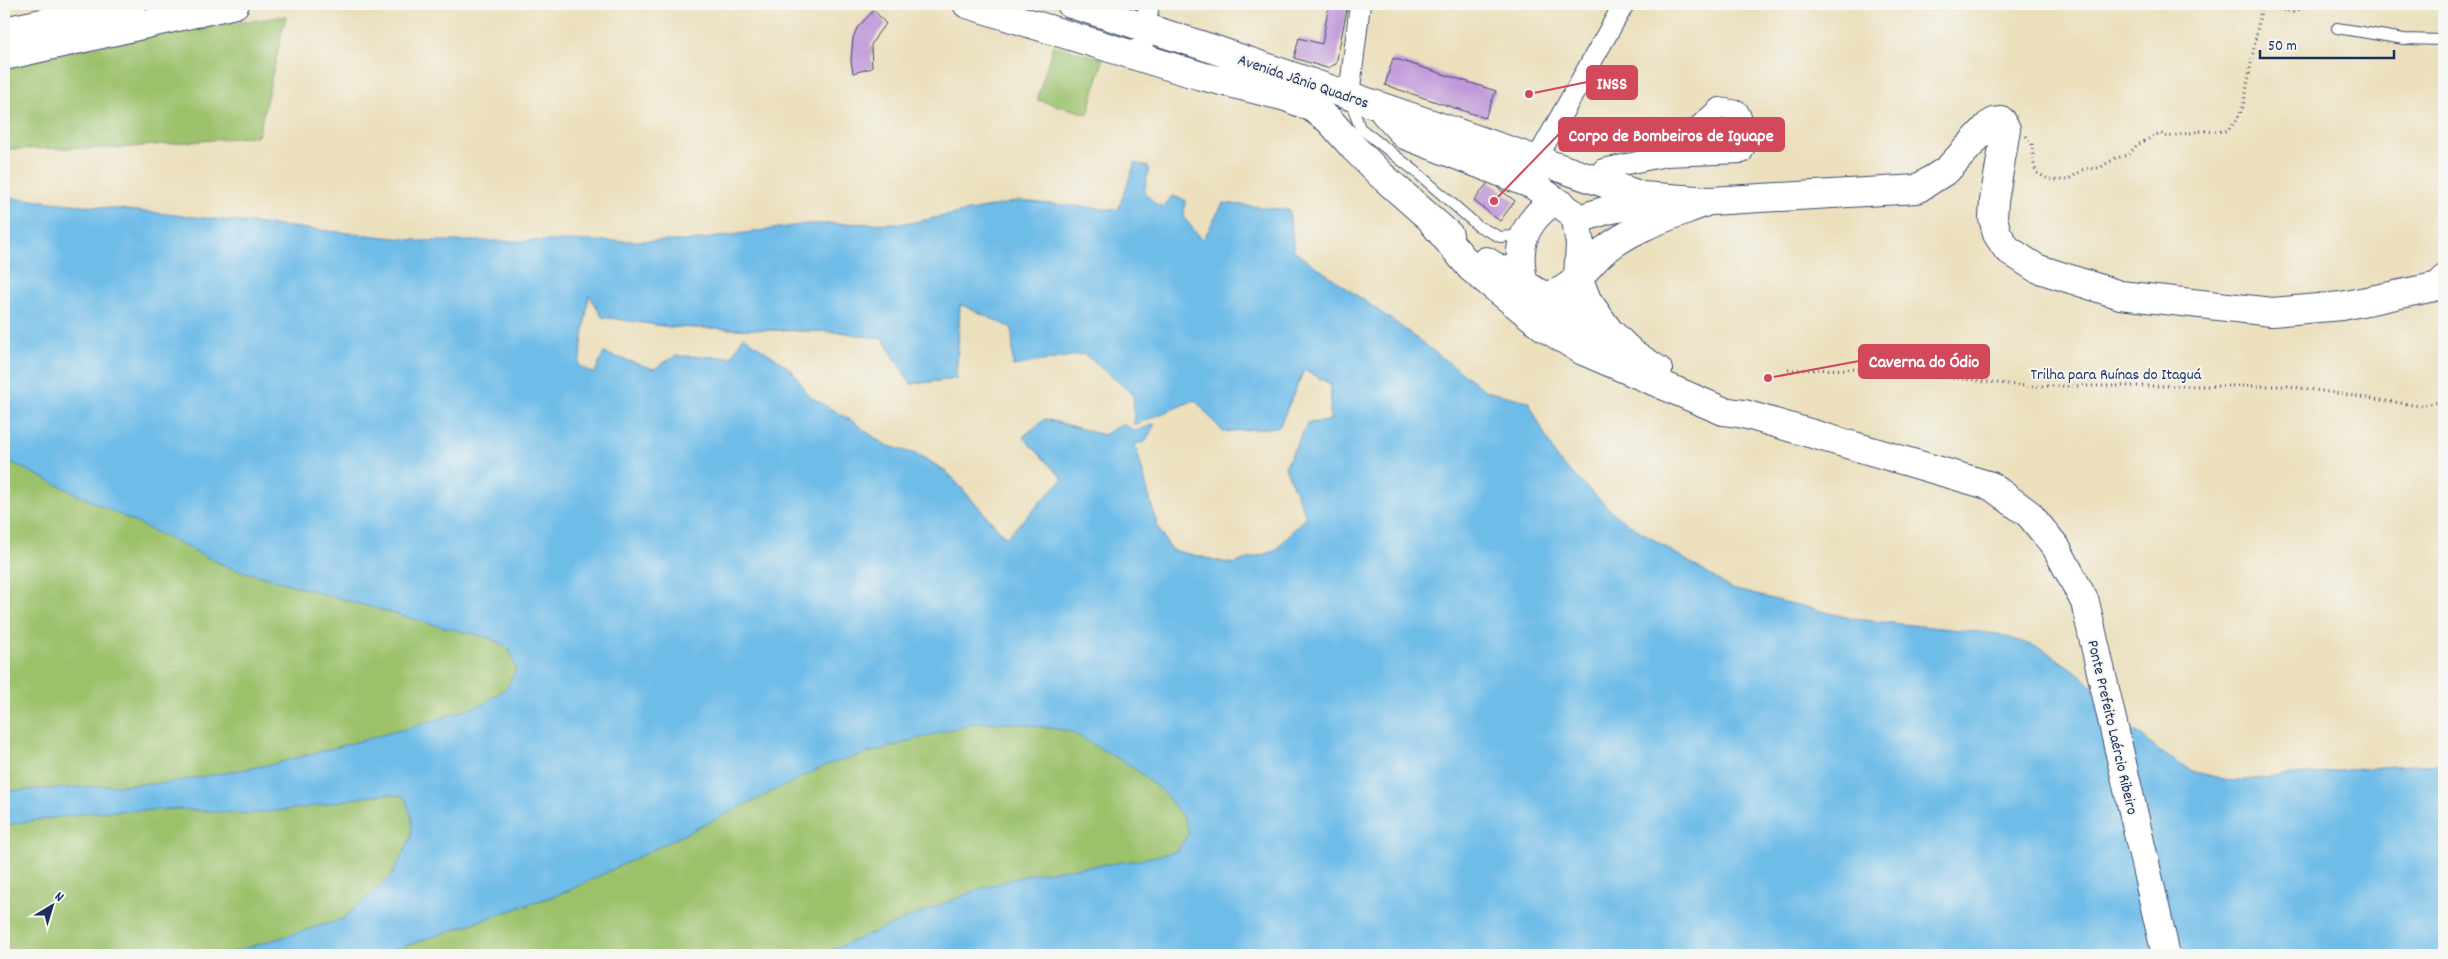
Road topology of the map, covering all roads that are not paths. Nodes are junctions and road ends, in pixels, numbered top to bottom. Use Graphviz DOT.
graph roads {
  1 [pos="133,4"];
  2 [pos="235,4"];
  3 [pos="967,4"];
  4 [pos="1071,4"];
  5 [pos="1360,4"];
  6 [pos="1624,4"];
  7 [pos="1148,16"];
  8 [pos="2337,28"];
  9 [pos="4,31"];
  10 [pos="2444,40"];
  11 [pos="1207,47"];
  12 [pos="4,56"];
  13 [pos="1141,57"];
  14 [pos="1201,76"];
  15 [pos="1349,96"];
  16 [pos="1666,156"];
  17 [pos="1386,164"];
  18 [pos="1534,172"];
  19 [pos="1595,180"];
  20 [pos="1677,197"];
  21 [pos="1710,201"];
  22 [pos="1608,210"];
  23 [pos="1569,213"];
  24 [pos="1434,224"];
  25 [pos="1524,235"];
  26 [pos="1604,250"];
  27 [pos="2444,267"];
  28 [pos="1578,277"];
  29 [pos="1524,285"];
  30 [pos="2433,288"];
  31 [pos="1551,296"];
  32 [pos="1623,367"];
  33 [pos="1723,411"];
  34 [pos="2166,955"];
  1 -- 9 [label="main road"];
  2 -- 12 [label="main road"];
  3 -- 13 [label="main road, Avenida Jânio Quadros"];
  4 -- 7 [label="main road, Avenida Jânio Quadros"];
  5 -- 15 [label="street"];
  6 -- 18 [label="street"];
  7 -- 11 [label="main road, Avenida Jânio Quadros"];
  7 -- 13 [label="street"];
  8 -- 10 [label="lane"];
  11 -- 14 [label="main road"];
  11 -- 15 [label="main road, Avenida Jânio Quadros"];
  13 -- 14 [label="main road, Avenida Jânio Quadros"];
  14 -- 17 [label="main road, Avenida Jânio Quadros"];
  15 -- 17 [label="lane"];
  15 -- 18 [label="main road, Avenida Jânio Quadros"];
  16 -- 19 [label="street"];
  17 -- 24 [label="main road, Avenida Jânio Quadros"];
  17 -- 25 [label="lane"];
  18 -- 19 [label="main road"];
  18 -- 22 [label="main road"];
  18 -- 23 [label="main road"];
  19 -- 20 [label="main road"];
  19 -- 22 [label="main road"];
  20 -- 21 [label="main road"];
  20 -- 22 [label="main road"];
  21 -- 26 [label="main road"];
  21 -- 30 [label="main road"];
  22 -- 23 [label="main road"];
  22 -- 26 [label="main road"];
  23 -- 25 [label="main road"];
  23 -- 28 [label="main road"];
  24 -- 29 [label="main road"];
  24 -- 32 [label="main road"];
  25 -- 29 [label="main road"];
  26 -- 28 [label="main road"];
  27 -- 30 [label="lane"];
  28 -- 31 [label="main road"];
  28 -- 33 [label="main road"];
  29 -- 31 [label="main road"];
  31 -- 32 [label="main road"];
  32 -- 33 [label="main road"];
  33 -- 34 [label="main road, Ponte Prefeito Laércio Ribeiro"];
}
